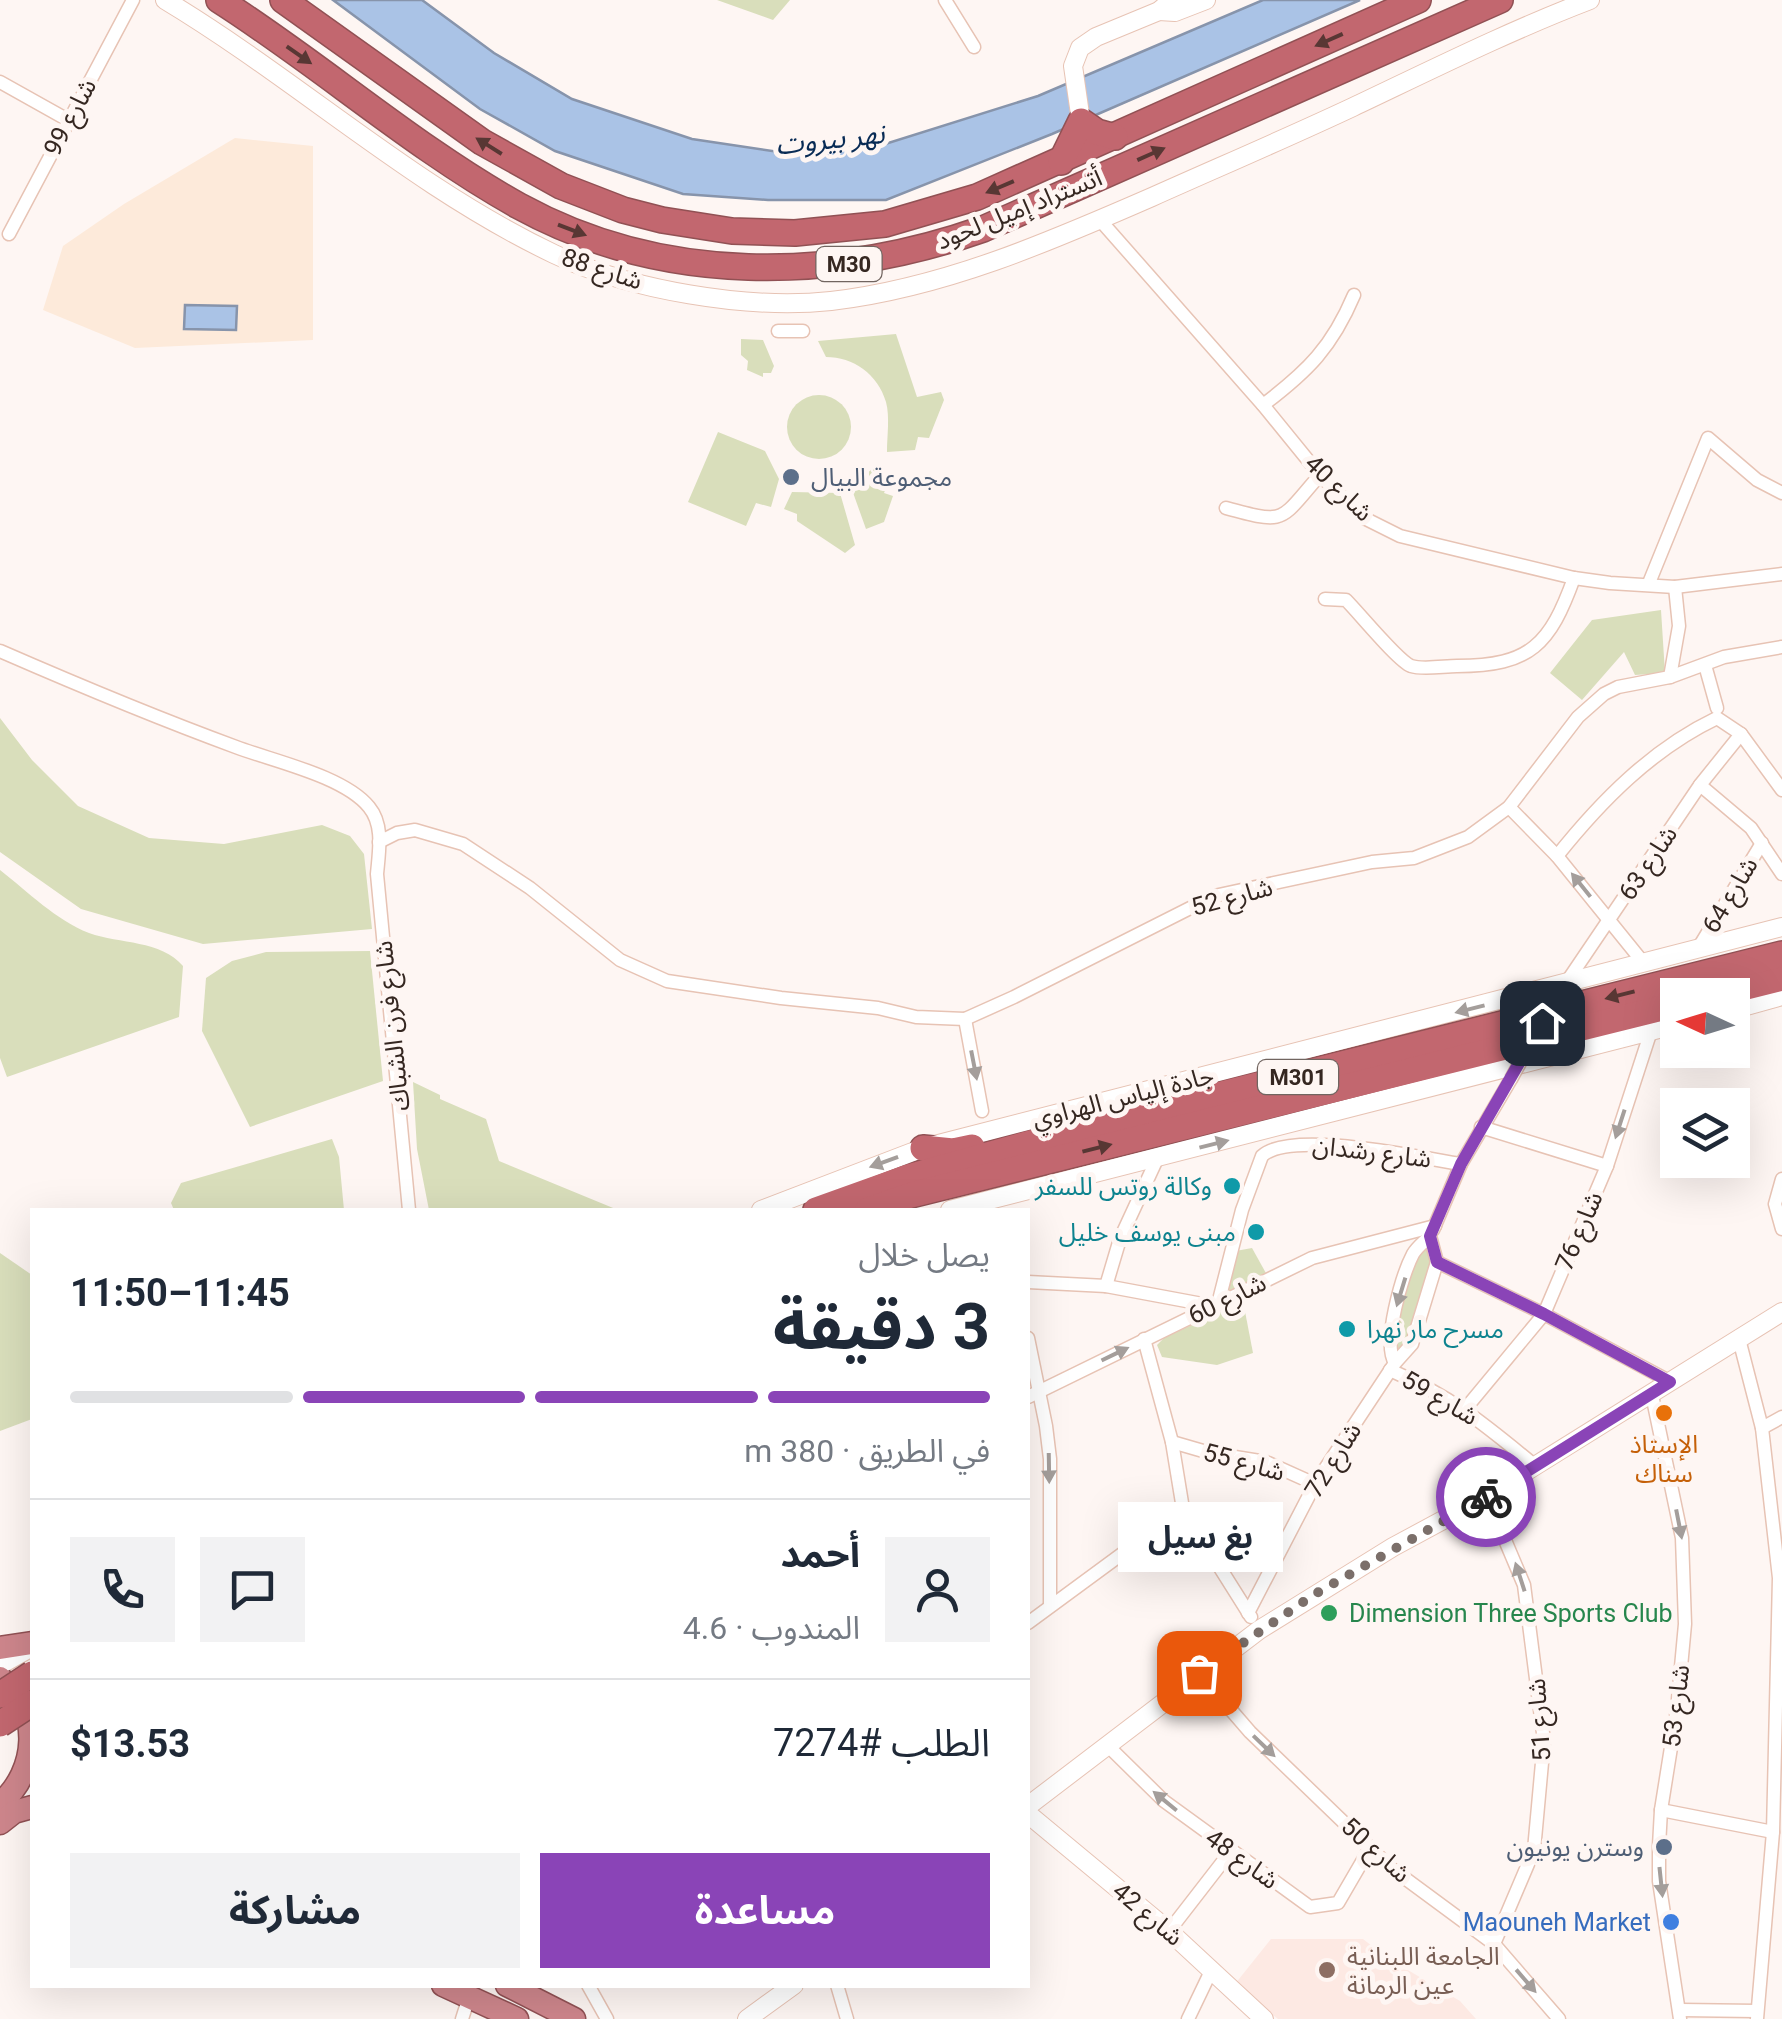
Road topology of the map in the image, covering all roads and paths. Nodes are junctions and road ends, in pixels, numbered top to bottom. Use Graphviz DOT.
graph roads {
  1 [pos="132,0"];
  2 [pos="166,0"];
  3 [pos="219,0"];
  4 [pos="283,0"];
  5 [pos="945,0"];
  6 [pos="1206,0"];
  7 [pos="1418,0"];
  8 [pos="1500,0"];
  9 [pos="1590,0"];
  10 [pos="1165,5"];
  11 [pos="974,47"];
  12 [pos="0,82"];
  13 [pos="68,120"];
  14 [pos="1081,121"];
  15 [pos="1115,137"];
  16 [pos="1061,162"];
  17 [pos="1100,220"];
  18 [pos="8,234"];
  19 [pos="1354,295"];
  20 [pos="804,330"];
  21 [pos="778,332"];
  22 [pos="1263,405"];
  23 [pos="1320,475"];
  24 [pos="1782,493"];
  25 [pos="1226,508"];
  26 [pos="1782,574"];
  27 [pos="1574,578"];
  28 [pos="1650,584"];
  29 [pos="1676,587"];
  30 [pos="1326,599"];
  31 [pos="1782,646"];
  32 [pos="0,652"];
  33 [pos="1705,665"];
  34 [pos="1670,677"];
  35 [pos="1717,708"];
  36 [pos="1741,734"];
  37 [pos="1700,784"];
  38 [pos="1782,790"];
  39 [pos="1508,807"];
  40 [pos="379,842"];
  41 [pos="1762,843"];
  42 [pos="1557,856"];
  43 [pos="1782,874"];
  44 [pos="1610,920"];
  45 [pos="1782,927"];
  46 [pos="1698,946"];
  47 [pos="1782,954"];
  48 [pos="1642,962"];
  49 [pos="1782,978"];
  50 [pos="1750,986"];
  51 [pos="1561,990"];
  52 [pos="1782,996"];
  53 [pos="1750,1005"];
  54 [pos="1660,1008"];
  55 [pos="965,1019"];
  56 [pos="1660,1028"];
  57 [pos="1650,1031"];
  58 [pos="982,1111"];
  59 [pos="1481,1127"];
  60 [pos="1066,1134"];
  61 [pos="923,1148"];
  62 [pos="1157,1159"];
  63 [pos="1041,1162"];
  64 [pos="1461,1164"];
  65 [pos="1607,1166"];
  66 [pos="1782,1179"];
  67 [pos="997,1206"];
  68 [pos="408,1208"];
  69 [pos="765,1208"];
  70 [pos="822,1208"];
  71 [pos="874,1208"];
  72 [pos="919,1208"];
  73 [pos="1782,1229"];
  74 [pos="1433,1231"];
  75 [pos="1437,1262"];
  76 [pos="1030,1282"];
  77 [pos="1106,1286"];
  78 [pos="1215,1305"];
  79 [pos="1544,1314"];
  80 [pos="1780,1316"];
  81 [pos="1144,1339"];
  82 [pos="1739,1340"];
  83 [pos="1030,1360"];
  84 [pos="1393,1366"];
  85 [pos="1670,1382"];
  86 [pos="1033,1394"];
  87 [pos="1652,1394"];
  88 [pos="1466,1408"];
  89 [pos="1782,1418"];
  90 [pos="1762,1428"];
  91 [pos="1172,1442"];
  92 [pos="1534,1465"];
  93 [pos="1316,1484"];
  94 [pos="1482,1500"];
  95 [pos="1183,1508"];
  96 [pos="1050,1606"];
  97 [pos="1248,1612"];
  98 [pos="1030,1621"];
  99 [pos="1259,1630"];
  100 [pos="24,1653"];
  101 [pos="0,1666"];
  102 [pos="1199,1673"];
  103 [pos="0,1678"];
  104 [pos="0,1695"];
  105 [pos="30,1700"];
  106 [pos="30,1705"];
  107 [pos="0,1724"];
  108 [pos="30,1730"];
  109 [pos="1107,1745"];
  110 [pos="30,1756"];
  111 [pos="30,1804"];
  112 [pos="1030,1804"];
  113 [pos="1,1809"];
  114 [pos="1661,1810"];
  115 [pos="1030,1816"];
  116 [pos="1773,1832"];
  117 [pos="1370,1848"];
  118 [pos="1230,1851"];
  119 [pos="1169,1931"];
  120 [pos="1494,1944"];
  121 [pos="1212,1969"];
  122 [pos="447,1988"];
  123 [pos="514,1988"];
  124 [pos="590,1988"];
  125 [pos="790,1988"];
  126 [pos="838,1988"];
  127 [pos="466,2008"];
  128 [pos="1680,2015"];
  129 [pos="1757,2015"];
  130 [pos="517,2019"];
  131 [pos="574,2019"];
  132 [pos="607,2019"];
  133 [pos="747,2019"];
  134 [pos="847,2019"];
  135 [pos="1188,2019"];
  136 [pos="1264,2019"];
  137 [pos="1560,2019"];
  1 -- 13 [label="street, شارع 99"];
  2 -- 17 [label="street, شارع 88"];
  3 -- 8 [label="highway, أتستراد إميل لحود / M30, one-way"];
  16 -- 4 [label="highway, أتستراد إميل لحود / M30, one-way"];
  5 -- 11 [label="street"];
  6 -- 10 [label="street"];
  7 -- 15 [label="highway, أتستراد إميل لحود / M30, one-way"];
  9 -- 17 [label="street, شارع 88"];
  10 -- 14 [label="street"];
  12 -- 13 [label="street"];
  13 -- 18 [label="street, شارع 99"];
  14 -- 15 [label="highway"];
  14 -- 16 [label="highway"];
  15 -- 16 [label="highway, أتستراد إميل لحود / M30"];
  17 -- 22 [label="street, شارع 40"];
  19 -- 22 [label="street"];
  20 -- 21 [label="street"];
  22 -- 23 [label="street, شارع 40"];
  23 -- 25 [label="street"];
  23 -- 27 [label="street, شارع 40"];
  24 -- 28 [label="street"];
  26 -- 29 [label="street, شارع 40"];
  27 -- 28 [label="street, شارع 40"];
  27 -- 30 [label="street"];
  28 -- 29 [label="street, شارع 40"];
  29 -- 34 [label="street"];
  31 -- 33 [label="street, شارع 52"];
  32 -- 40 [label="street"];
  33 -- 34 [label="street, شارع 52"];
  33 -- 35 [label="street"];
  34 -- 39 [label="street, شارع 52"];
  36 -- 37 [label="street, شارع 63"];
  36 -- 38 [label="street"];
  36 -- 42 [label="street"];
  37 -- 41 [label="street, شارع 64"];
  37 -- 44 [label="street, شارع 63"];
  39 -- 42 [label="street"];
  39 -- 55 [label="street, شارع 52"];
  40 -- 55 [label="street"];
  40 -- 68 [label="street, شارع فرن الشباك"];
  41 -- 43 [label="street, شارع 64"];
  41 -- 46 [label="street, شارع 64"];
  44 -- 42 [label="street, one-way"];
  44 -- 48 [label="street"];
  44 -- 51 [label="street, شارع 63"];
  45 -- 46 [label="street, جادة إلياس الهراوي"];
  46 -- 48 [label="street, جادة إلياس الهراوي"];
  47 -- 60 [label="highway, جادة إلياس الهراوي / M301, one-way"];
  48 -- 51 [label="street, جادة إلياس الهراوي"];
  49 -- 50 [label="highway"];
  51 -- 59 [label="street, شارع 63, bridge"];
  51 -- 61 [label="street, جادة إلياس الهراوي, one-way"];
  52 -- 53 [label="street"];
  63 -- 54 [label="highway, جادة إلياس الهراوي / M301, one-way"];
  55 -- 58 [label="street, one-way"];
  56 -- 57 [label="street"];
  62 -- 57 [label="street, one-way"];
  57 -- 65 [label="street, شارع 76, one-way"];
  59 -- 64 [label="street"];
  59 -- 65 [label="street"];
  60 -- 61 [label="highway"];
  60 -- 70 [label="highway, جادة إلياس الهراوي / M301"];
  61 -- 69 [label="street, جادة إلياس الهراوي, one-way"];
  62 -- 67 [label="street"];
  62 -- 77 [label="street"];
  63 -- 71 [label="highway, جادة إلياس الهراوي / M301"];
  63 -- 72 [label="highway"];
  64 -- 74 [label="street"];
  64 -- 78 [label="street, شارع رشدان"];
  65 -- 79 [label="street, شارع 76"];
  66 -- 73 [label="street"];
  74 -- 75 [label="street"];
  74 -- 78 [label="street, شارع 60"];
  74 -- 84 [label="street, one-way"];
  75 -- 79 [label="street"];
  75 -- 84 [label="street, شارع 72"];
  76 -- 77 [label="street"];
  77 -- 78 [label="street"];
  78 -- 81 [label="street, شارع 60"];
  79 -- 85 [label="street"];
  79 -- 88 [label="street, شارع 76"];
  80 -- 82 [label="street"];
  86 -- 81 [label="street, شارع 60, one-way"];
  81 -- 91 [label="street"];
  82 -- 85 [label="street"];
  82 -- 90 [label="street"];
  83 -- 86 [label="street"];
  84 -- 88 [label="street, شارع 59"];
  84 -- 93 [label="street, شارع 72"];
  85 -- 87 [label="street"];
  86 -- 96 [label="street, one-way"];
  87 -- 92 [label="street"];
  87 -- 114 [label="street, شارع 53, one-way"];
  88 -- 92 [label="street, شارع 59"];
  89 -- 90 [label="street"];
  90 -- 116 [label="street"];
  91 -- 93 [label="street, شارع 55"];
  91 -- 95 [label="street"];
  92 -- 94 [label="street"];
  93 -- 97 [label="street, شارع 72"];
  94 -- 99 [label="street"];
  120 -- 94 [label="street, شارع 51, one-way"];
  95 -- 96 [label="street"];
  95 -- 97 [label="street"];
  96 -- 98 [label="street"];
  97 -- 99 [label="street"];
  99 -- 102 [label="street"];
  100 -- 101 [label="street"];
  100 -- 104 [label="highway, bridge"];
  100 -- 105 [label="street"];
  102 -- 109 [label="street"];
  102 -- 117 [label="street, شارع 50, one-way"];
  103 -- 108 [label="highway"];
  106 -- 107 [label="highway, bridge"];
  109 -- 112 [label="street"];
  118 -- 109 [label="street, شارع 48, one-way"];
  110 -- 113 [label="highway"];
  111 -- 113 [label="highway"];
  114 -- 116 [label="street"];
  114 -- 128 [label="street, شارع 53, one-way"];
  115 -- 119 [label="street, شارع 42"];
  116 -- 129 [label="street"];
  117 -- 118 [label="street, شارع 48"];
  117 -- 120 [label="street, شارع 50"];
  118 -- 119 [label="street"];
  119 -- 121 [label="street, شارع 42"];
  120 -- 137 [label="street, شارع 50, one-way"];
  121 -- 135 [label="street"];
  121 -- 136 [label="street, شارع 42"];
  122 -- 127 [label="highway"];
  123 -- 131 [label="highway"];
  124 -- 132 [label="street"];
  125 -- 133 [label="street"];
  126 -- 134 [label="street"];
  127 -- 130 [label="highway"];
  128 -- 129 [label="street"];
}
